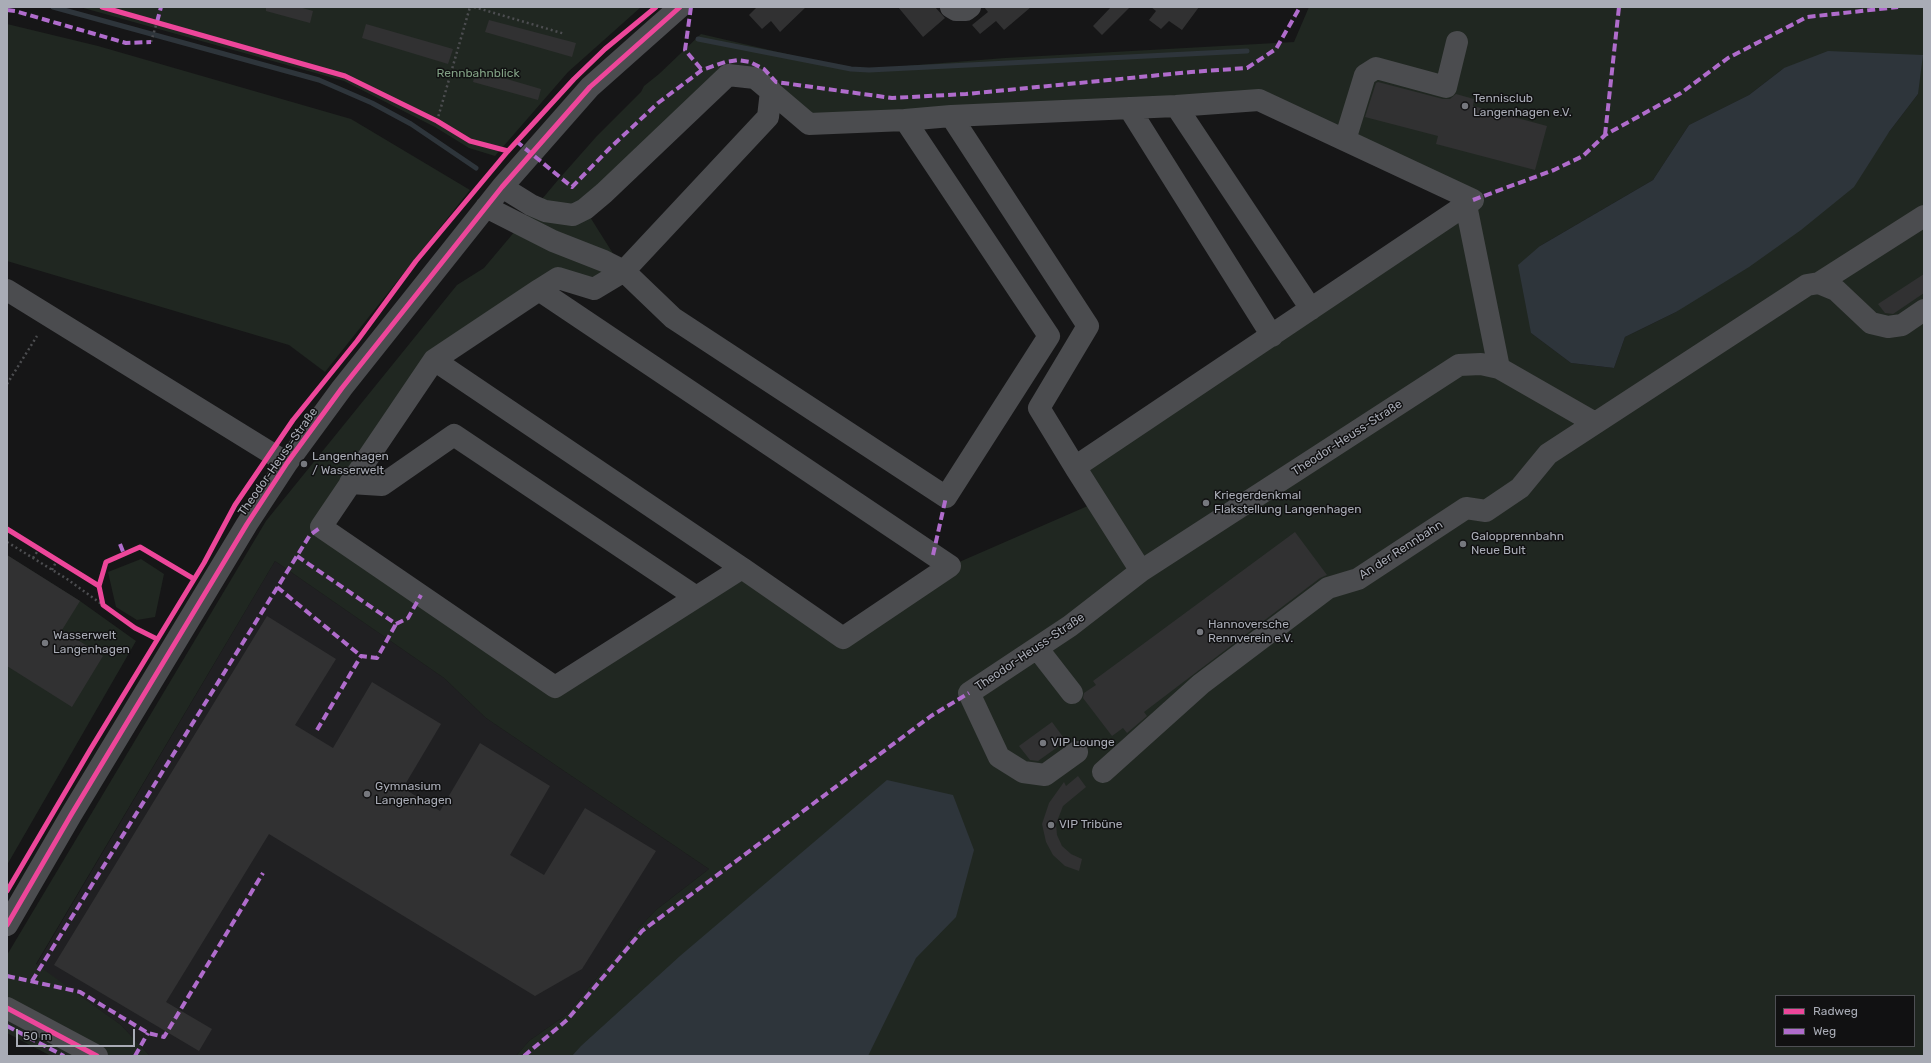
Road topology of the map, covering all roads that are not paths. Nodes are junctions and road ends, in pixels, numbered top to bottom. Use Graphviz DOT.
graph roads {
  1 [pos="680,7"];
  2 [pos="952,7"];
  3 [pos="970,7"];
  4 [pos="1457,42"];
  5 [pos="771,91"];
  6 [pos="1176,106"];
  7 [pos="1129,108"];
  8 [pos="951,116"];
  9 [pos="905,120"];
  10 [pos="1345,140"];
  11 [pos="502,187"];
  12 [pos="1466,205"];
  13 [pos="486,207"];
  14 [pos="1924,216"];
  15 [pos="624,271"];
  16 [pos="1820,283"];
  17 [pos="7,290"];
  18 [pos="539,290"];
  19 [pos="1311,310"];
  20 [pos="1924,310"];
  21 [pos="1272,336"];
  22 [pos="434,360"];
  23 [pos="1498,368"];
  24 [pos="1008,400"];
  25 [pos="1039,408"];
  26 [pos="1595,422"];
  27 [pos="287,463"];
  28 [pos="1075,468"];
  29 [pos="350,483"];
  30 [pos="742,568"];
  31 [pos="1141,571"];
  32 [pos="696,597"];
  33 [pos="1037,648"];
  34 [pos="1072,693"];
  35 [pos="1077,752"];
  36 [pos="1103,772"];
  37 [pos="7,925"];
  38 [pos="7,1008"];
  39 [pos="97,1056"];
  1 -- 11 [label="street, Theodor-Heuss-Straße"];
  2 -- 3 [label="street"];
  4 -- 10 [label="street"];
  5 -- 9 [label="street"];
  5 -- 11 [label="street"];
  5 -- 15 [label="street"];
  6 -- 7 [label="street"];
  6 -- 10 [label="street"];
  6 -- 19 [label="street"];
  7 -- 8 [label="street"];
  7 -- 21 [label="street"];
  8 -- 9 [label="street"];
  8 -- 25 [label="street"];
  9 -- 24 [label="street"];
  10 -- 12 [label="street"];
  11 -- 13 [label="street, Theodor-Heuss-Straße"];
  12 -- 19 [label="street"];
  12 -- 23 [label="street"];
  13 -- 15 [label="street"];
  13 -- 27 [label="street, Theodor-Heuss-Straße"];
  14 -- 16 [label="street, An der Rennbahn"];
  15 -- 18 [label="street"];
  15 -- 24 [label="street"];
  16 -- 20 [label="street"];
  16 -- 26 [label="street, An der Rennbahn"];
  17 -- 27 [label="street"];
  18 -- 22 [label="street"];
  18 -- 30 [label="street"];
  19 -- 21 [label="street"];
  21 -- 28 [label="street"];
  22 -- 29 [label="street"];
  22 -- 30 [label="street"];
  23 -- 26 [label="street, Theodor-Heuss-Straße"];
  23 -- 31 [label="street, Theodor-Heuss-Straße"];
  24 -- 25 [label="street"];
  25 -- 28 [label="street"];
  26 -- 36 [label="street, An der Rennbahn"];
  27 -- 37 [label="street, Theodor-Heuss-Straße"];
  28 -- 31 [label="street"];
  29 -- 32 [label="street"];
  29 -- 32 [label="street"];
  30 -- 32 [label="street"];
  31 -- 33 [label="street, Theodor-Heuss-Straße"];
  33 -- 34 [label="street"];
  33 -- 35 [label="street, Theodor-Heuss-Straße"];
  38 -- 39 [label="street"];
}
